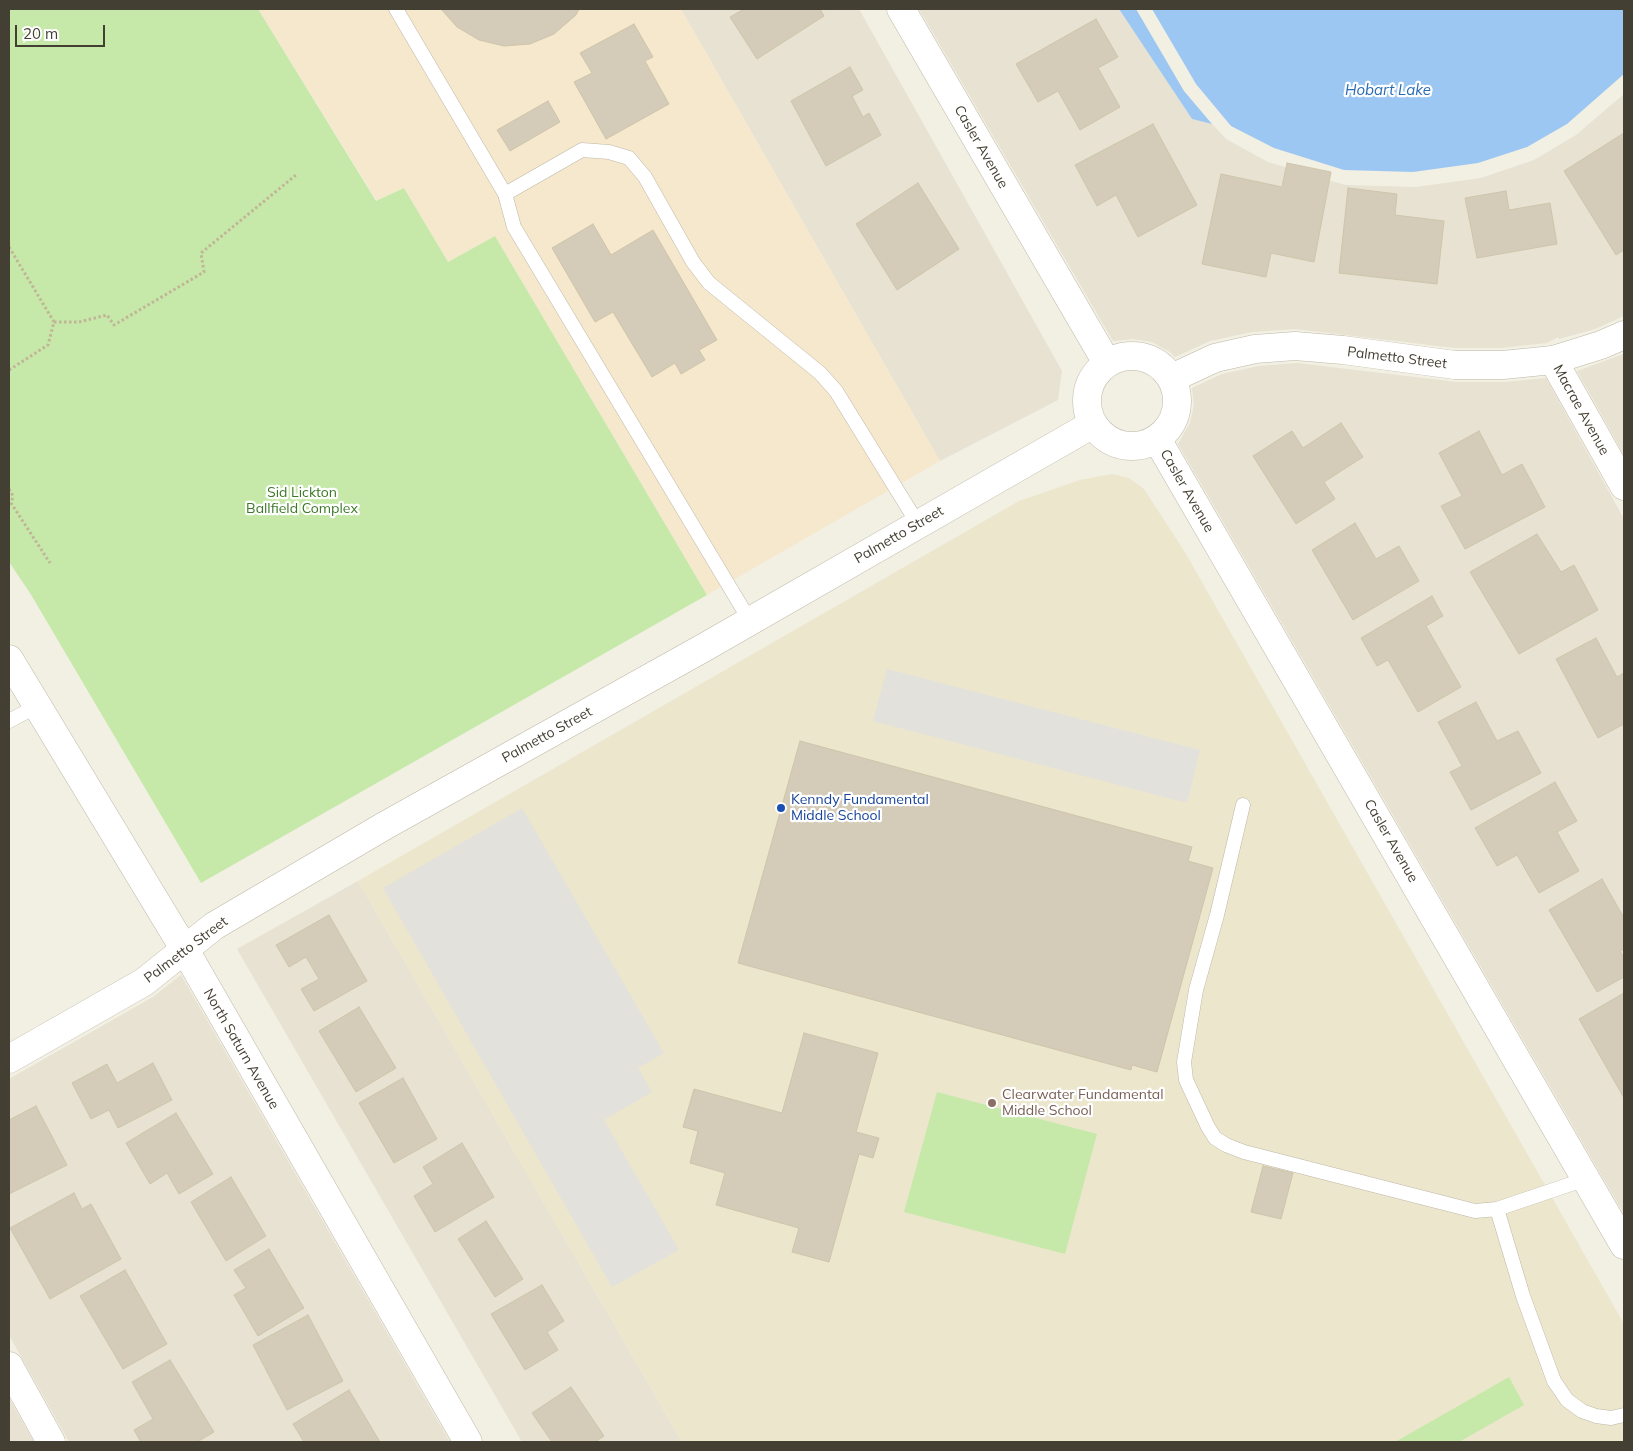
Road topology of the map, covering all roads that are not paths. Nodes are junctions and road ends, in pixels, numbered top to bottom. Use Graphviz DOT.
graph roads {
  1 [pos="396,9"];
  2 [pos="901,9"];
  3 [pos="505,194"];
  4 [pos="1624,335"];
  5 [pos="1553,360"];
  6 [pos="1107,363"];
  7 [pos="1172,378"];
  8 [pos="1093,424"];
  9 [pos="1157,438"];
  10 [pos="1624,486"];
  11 [pos="918,524"];
  12 [pos="750,621"];
  13 [pos="9,659"];
  14 [pos="37,706"];
  15 [pos="9,721"];
  16 [pos="1243,805"];
  17 [pos="185,950"];
  18 [pos="9,1059"];
  19 [pos="1586,1179"];
  20 [pos="1497,1209"];
  21 [pos="1624,1245"];
  22 [pos="9,1366"];
  23 [pos="1624,1415"];
  24 [pos="51,1442"];
  25 [pos="468,1442"];
  1 -- 3 [label="lane"];
  2 -- 6 [label="street, Casler Avenue"];
  3 -- 11 [label="lane"];
  3 -- 12 [label="lane"];
  4 -- 5 [label="street, Palmetto Street"];
  5 -- 7 [label="street, Palmetto Street"];
  5 -- 10 [label="street, Macrae Avenue"];
  6 -- 7 [label="street"];
  6 -- 8 [label="street"];
  7 -- 9 [label="street"];
  8 -- 9 [label="street"];
  8 -- 11 [label="street, Palmetto Street"];
  9 -- 19 [label="street, Casler Avenue"];
  11 -- 12 [label="street, Palmetto Street"];
  12 -- 17 [label="street, Palmetto Street"];
  13 -- 14 [label="street, North Saturn Avenue"];
  14 -- 15 [label="lane"];
  14 -- 17 [label="street, North Saturn Avenue"];
  16 -- 20 [label="lane"];
  17 -- 18 [label="street, Palmetto Street"];
  17 -- 25 [label="street, North Saturn Avenue"];
  19 -- 20 [label="lane"];
  19 -- 21 [label="street, Casler Avenue"];
  20 -- 23 [label="lane"];
  22 -- 24 [label="street"];
}
